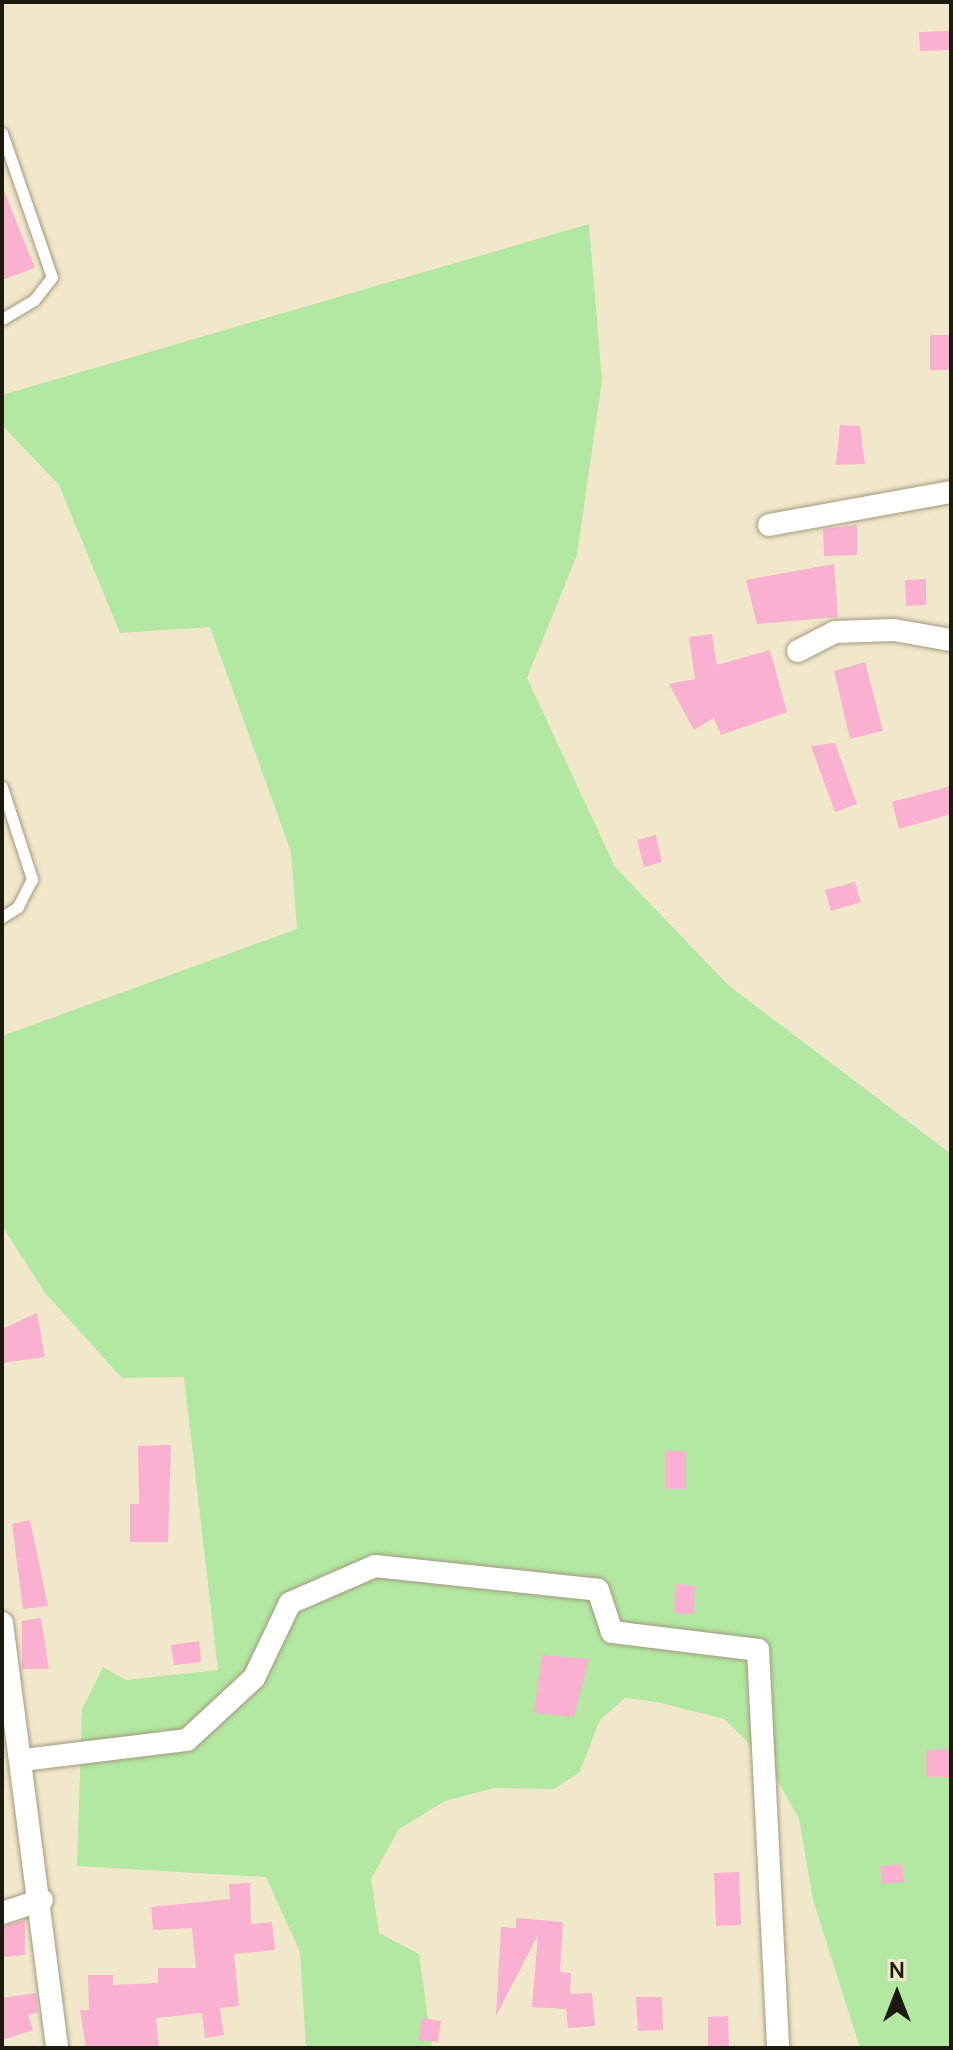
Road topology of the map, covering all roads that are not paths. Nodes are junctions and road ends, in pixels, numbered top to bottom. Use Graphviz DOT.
graph roads {
  1 [pos="2,133"];
  2 [pos="2,319"];
  3 [pos="951,492"];
  4 [pos="769,525"];
  5 [pos="951,640"];
  6 [pos="798,651"];
  7 [pos="2,787"];
  8 [pos="2,917"];
  9 [pos="2,1623"];
  10 [pos="23,1760"];
  11 [pos="42,1900"];
  12 [pos="2,1913"];
  13 [pos="57,2048"];
  14 [pos="778,2048"];
  1 -- 2 [label="lane"];
  3 -- 4 [label="street"];
  5 -- 6 [label="street"];
  7 -- 8 [label="lane"];
  9 -- 10 [label="street"];
  10 -- 11 [label="street"];
  10 -- 14 [label="street"];
  11 -- 12 [label="street"];
  11 -- 13 [label="street"];
}
